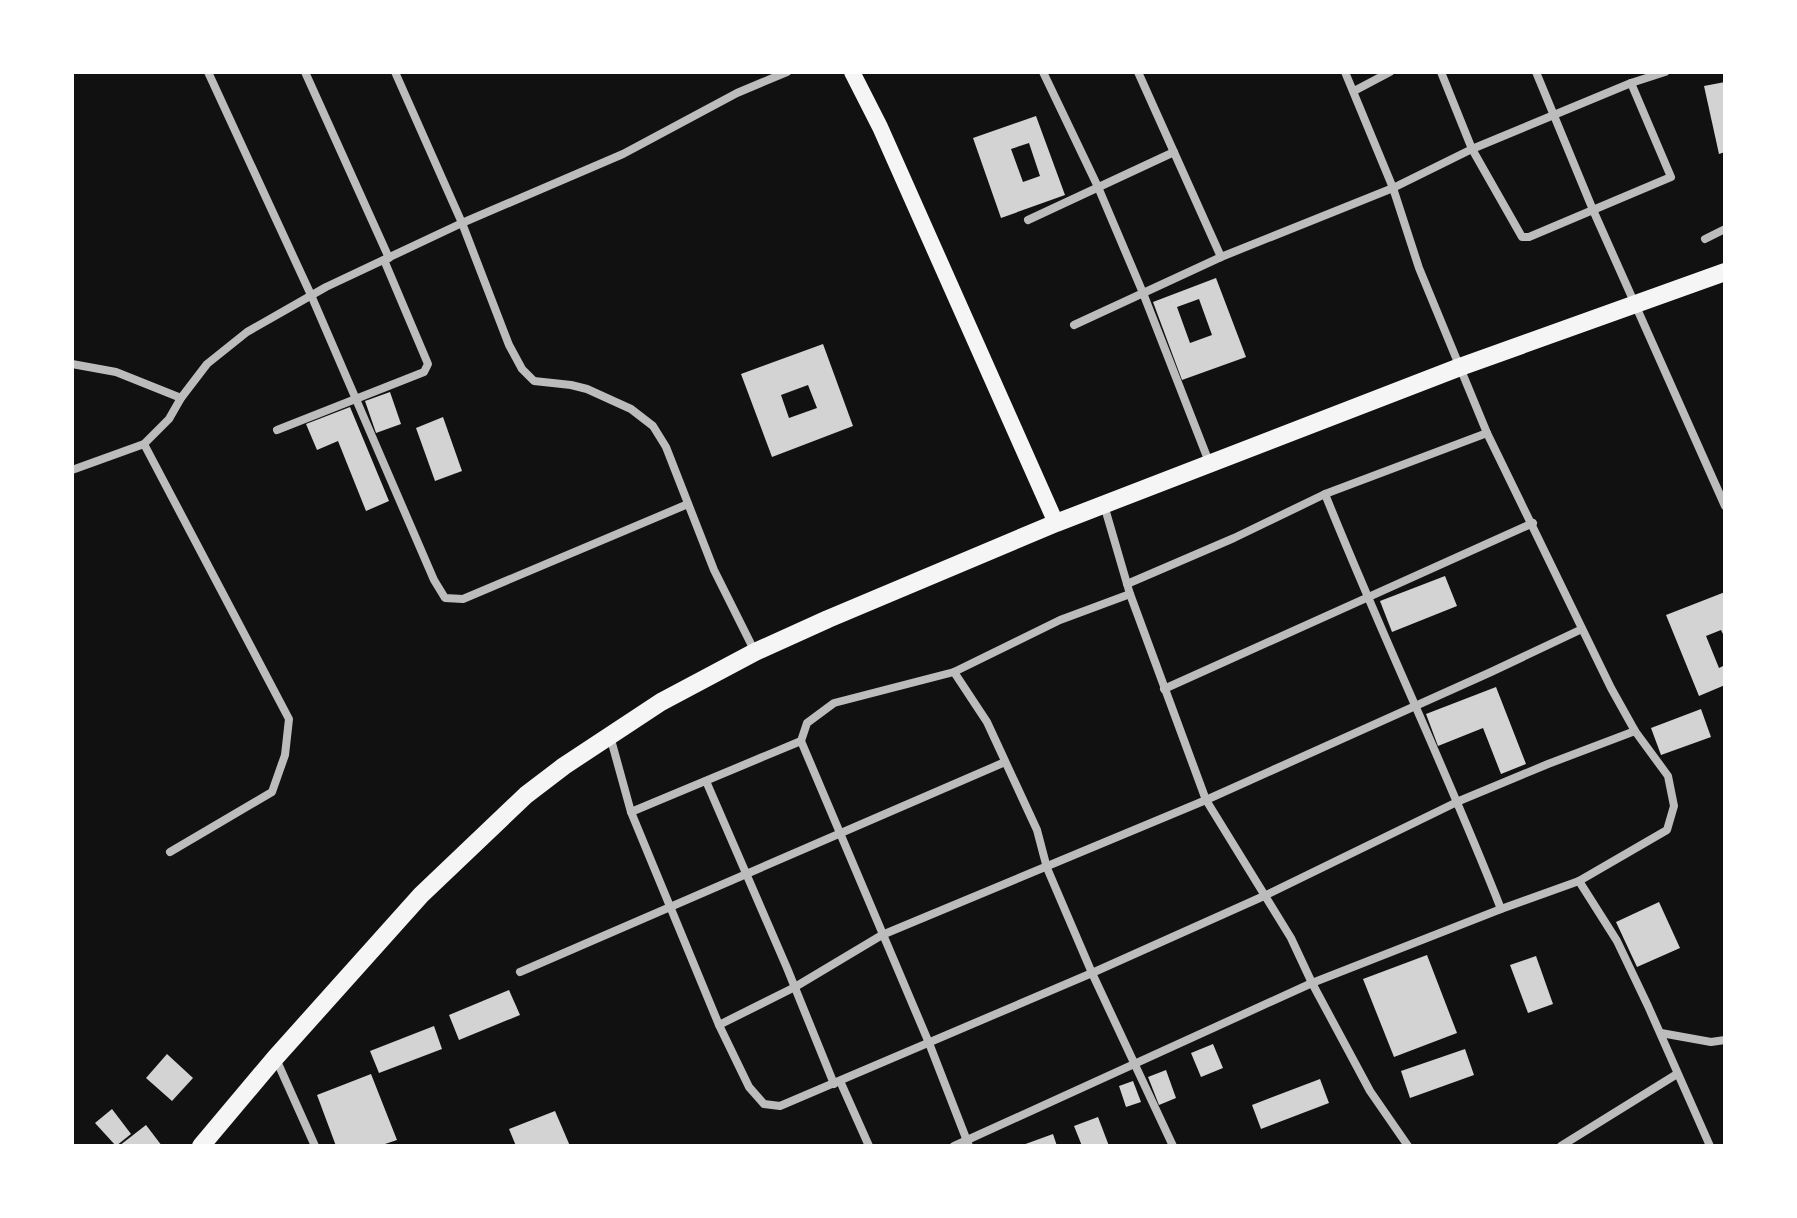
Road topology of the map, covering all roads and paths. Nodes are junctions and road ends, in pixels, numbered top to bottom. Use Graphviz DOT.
graph roads {
  1 [pos="208,72"];
  2 [pos="305,72"];
  3 [pos="395,72"];
  4 [pos="787,72"];
  5 [pos="852,72"];
  6 [pos="1043,72"];
  7 [pos="1138,72"];
  8 [pos="1345,72"];
  9 [pos="1390,72"];
  10 [pos="1441,72"];
  11 [pos="1536,72"];
  12 [pos="1665,72"];
  13 [pos="1631,83"];
  14 [pos="1354,91"];
  15 [pos="1555,114"];
  16 [pos="1472,149"];
  17 [pos="1174,152"];
  18 [pos="1098,187"];
  19 [pos="1393,188"];
  20 [pos="1593,210"];
  21 [pos="1028,220"];
  22 [pos="462,223"];
  23 [pos="1725,229"];
  24 [pos="1705,239"];
  25 [pos="1221,257"];
  26 [pos="387,259"];
  27 [pos="1725,272"];
  28 [pos="1143,293"];
  29 [pos="311,295"];
  30 [pos="1634,303"];
  31 [pos="1074,325"];
  32 [pos="72,364"];
  33 [pos="1460,367"];
  34 [pos="181,398"];
  35 [pos="355,398"];
  36 [pos="277,430"];
  37 [pos="1487,433"];
  38 [pos="144,444"];
  39 [pos="1209,462"];
  40 [pos="72,470"];
  41 [pos="1325,494"];
  42 [pos="688,504"];
  43 [pos="1104,505"];
  44 [pos="1725,506"];
  45 [pos="1056,523"];
  46 [pos="1533,523"];
  47 [pos="1127,584"];
  48 [pos="1130,594"];
  49 [pos="1367,599"];
  50 [pos="1582,629"];
  51 [pos="755,652"];
  52 [pos="954,672"];
  53 [pos="1164,689"];
  54 [pos="1415,706"];
  55 [pos="1635,731"];
  56 [pos="610,735"];
  57 [pos="801,741"];
  58 [pos="1005,762"];
  59 [pos="706,781"];
  60 [pos="1206,800"];
  61 [pos="1459,801"];
  62 [pos="631,812"];
  63 [pos="840,834"];
  64 [pos="170,852"];
  65 [pos="1047,868"];
  66 [pos="746,876"];
  67 [pos="1579,881"];
  68 [pos="1264,896"];
  69 [pos="671,909"];
  70 [pos="1501,909"];
  71 [pos="882,935"];
  72 [pos="520,972"];
  73 [pos="1092,973"];
  74 [pos="1312,983"];
  75 [pos="795,987"];
  76 [pos="719,1025"];
  77 [pos="1661,1033"];
  78 [pos="1725,1040"];
  79 [pos="929,1043"];
  80 [pos="275,1058"];
  81 [pos="1136,1064"];
  82 [pos="1677,1074"];
  83 [pos="837,1083"];
  84 [pos="967,1143"];
  85 [pos="201,1146"];
  86 [pos="315,1146"];
  87 [pos="869,1146"];
  88 [pos="954,1146"];
  89 [pos="1173,1146"];
  90 [pos="1408,1146"];
  91 [pos="1561,1146"];
  92 [pos="1710,1146"];
  1 -- 29 [label="street"];
  2 -- 26 [label="street"];
  3 -- 22 [label="street"];
  4 -- 22 [label="street"];
  5 -- 45 [label="main road"];
  6 -- 18 [label="street"];
  7 -- 17 [label="street"];
  8 -- 14 [label="street"];
  9 -- 14 [label="street"];
  10 -- 16 [label="street"];
  11 -- 15 [label="street"];
  12 -- 13 [label="street"];
  13 -- 15 [label="street"];
  13 -- 20 [label="street"];
  14 -- 19 [label="street"];
  15 -- 16 [label="street"];
  15 -- 20 [label="street"];
  16 -- 19 [label="street"];
  16 -- 20 [label="street"];
  17 -- 18 [label="street"];
  17 -- 25 [label="street"];
  18 -- 21 [label="street"];
  18 -- 28 [label="street"];
  19 -- 25 [label="street"];
  19 -- 33 [label="street"];
  20 -- 30 [label="street"];
  22 -- 26 [label="street"];
  22 -- 42 [label="street"];
  23 -- 24 [label="street"];
  25 -- 28 [label="street"];
  26 -- 29 [label="street"];
  26 -- 35 [label="street"];
  27 -- 30 [label="highway"];
  28 -- 31 [label="street"];
  28 -- 39 [label="street"];
  29 -- 34 [label="street"];
  29 -- 35 [label="street"];
  30 -- 33 [label="highway"];
  30 -- 44 [label="street"];
  32 -- 34 [label="street"];
  33 -- 37 [label="street"];
  33 -- 39 [label="highway"];
  34 -- 38 [label="street"];
  35 -- 36 [label="street"];
  35 -- 42 [label="street"];
  37 -- 41 [label="street"];
  37 -- 46 [label="street"];
  38 -- 40 [label="street"];
  38 -- 64 [label="street"];
  39 -- 43 [label="highway"];
  41 -- 47 [label="street"];
  41 -- 49 [label="street"];
  42 -- 51 [label="street"];
  43 -- 45 [label="highway"];
  43 -- 47 [label="street"];
  45 -- 51 [label="highway"];
  46 -- 49 [label="street"];
  46 -- 50 [label="street"];
  47 -- 48 [label="street"];
  48 -- 52 [label="street"];
  48 -- 53 [label="street"];
  49 -- 53 [label="street"];
  49 -- 54 [label="street"];
  50 -- 54 [label="street"];
  50 -- 55 [label="street"];
  51 -- 56 [label="highway"];
  52 -- 57 [label="street"];
  52 -- 58 [label="street"];
  53 -- 60 [label="street"];
  54 -- 60 [label="street"];
  54 -- 61 [label="street"];
  55 -- 61 [label="street"];
  55 -- 67 [label="street"];
  56 -- 62 [label="street"];
  56 -- 80 [label="highway"];
  57 -- 59 [label="street"];
  57 -- 63 [label="street"];
  58 -- 63 [label="street"];
  58 -- 65 [label="street"];
  59 -- 62 [label="street"];
  59 -- 66 [label="street"];
  60 -- 65 [label="street"];
  60 -- 68 [label="street"];
  61 -- 68 [label="street"];
  61 -- 70 [label="street"];
  62 -- 69 [label="street"];
  63 -- 66 [label="street"];
  63 -- 71 [label="street"];
  65 -- 71 [label="street"];
  65 -- 73 [label="street"];
  66 -- 69 [label="street"];
  66 -- 75 [label="street"];
  67 -- 70 [label="street"];
  67 -- 77 [label="street"];
  68 -- 73 [label="street"];
  68 -- 74 [label="street"];
  69 -- 72 [label="street"];
  69 -- 76 [label="street"];
  70 -- 74 [label="street"];
  71 -- 75 [label="street"];
  71 -- 79 [label="street"];
  73 -- 79 [label="street"];
  73 -- 81 [label="street"];
  74 -- 81 [label="street"];
  74 -- 90 [label="street"];
  75 -- 76 [label="street"];
  75 -- 83 [label="street"];
  76 -- 83 [label="street"];
  77 -- 78 [label="street"];
  77 -- 82 [label="street"];
  79 -- 83 [label="street"];
  79 -- 84 [label="street"];
  80 -- 85 [label="highway"];
  80 -- 86 [label="street"];
  81 -- 84 [label="street"];
  81 -- 89 [label="street"];
  82 -- 91 [label="street"];
  82 -- 92 [label="street"];
  83 -- 87 [label="street"];
  84 -- 88 [label="street"];
}
